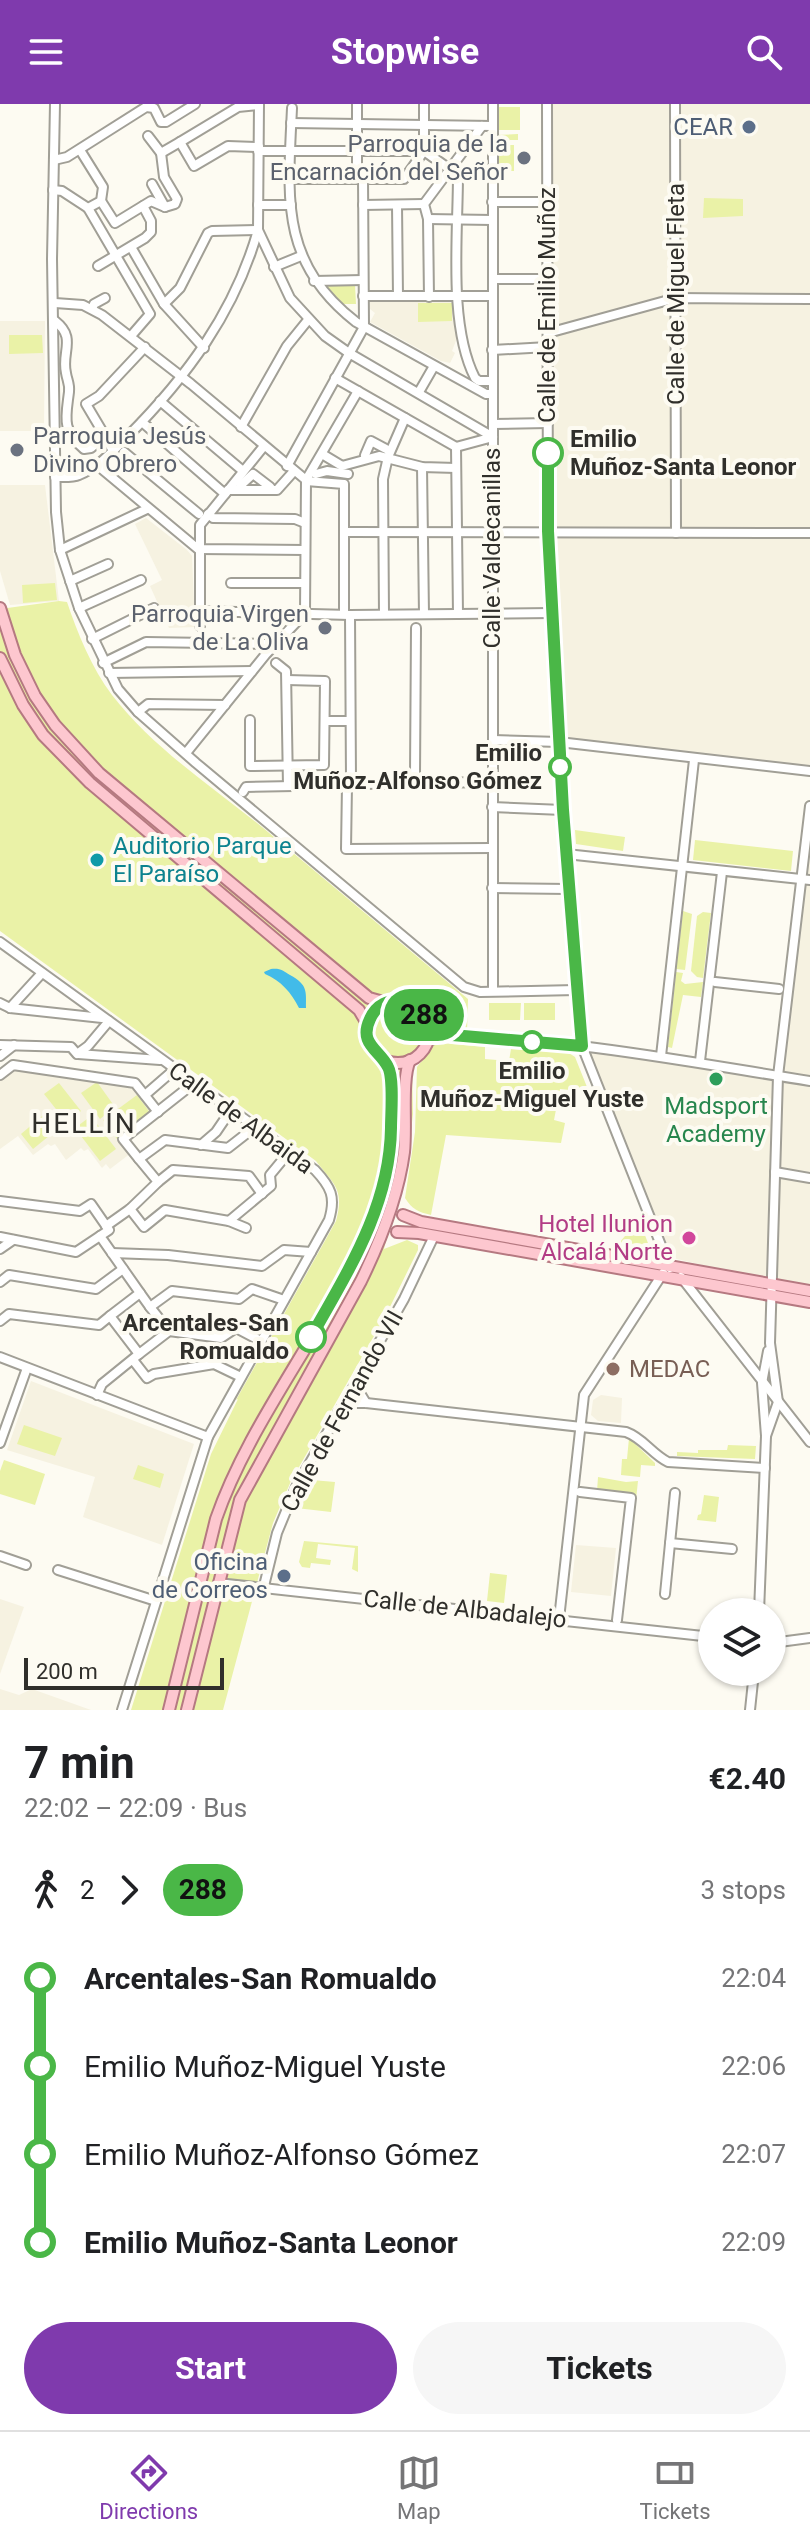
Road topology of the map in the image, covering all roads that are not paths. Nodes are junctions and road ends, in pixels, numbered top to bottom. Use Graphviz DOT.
graph roads {
  1 [pos="55,104"];
  2 [pos="195,104"];
  3 [pos="357,104"];
  4 [pos="424,104"];
  5 [pos="493,104"];
  6 [pos="547,104"];
  7 [pos="675,104"];
  8 [pos="259,105"];
  9 [pos="292,108"];
  10 [pos="291,123"];
  11 [pos="357,123"];
  12 [pos="424,124"];
  13 [pos="487,126"];
  14 [pos="148,136"];
  15 [pos="180,142"];
  16 [pos="258,149"];
  17 [pos="80,150"];
  18 [pos="292,151"];
  19 [pos="357,151"];
  20 [pos="424,151"];
  21 [pos="161,153"];
  22 [pos="54,160"];
  23 [pos="450,169"];
  24 [pos="360,178"];
  25 [pos="291,179"];
  26 [pos="150,186"];
  27 [pos="53,190"];
  28 [pos="101,201"];
  29 [pos="492,202"];
  30 [pos="547,202"];
  31 [pos="147,204"];
  32 [pos="424,204"];
  33 [pos="258,205"];
  34 [pos="291,205"];
  35 [pos="363,205"];
  36 [pos="397,205"];
  37 [pos="165,207"];
  38 [pos="88,208"];
  39 [pos="428,219"];
  40 [pos="458,219"];
  41 [pos="492,220"];
  42 [pos="258,230"];
  43 [pos="131,247"];
  44 [pos="116,255"];
  45 [pos="301,256"];
  46 [pos="98,266"];
  47 [pos="274,267"];
  48 [pos="493,279"];
  49 [pos="547,279"];
  50 [pos="363,280"];
  51 [pos="314,281"];
  52 [pos="363,296"];
  53 [pos="398,296"];
  54 [pos="458,296"];
  55 [pos="492,296"];
  56 [pos="429,297"];
  57 [pos="105,298"];
  58 [pos="676,298"];
  59 [pos="810,299"];
  60 [pos="55,303"];
  61 [pos="164,304"];
  62 [pos="92,309"];
  63 [pos="308,320"];
  64 [pos="55,321"];
  65 [pos="364,327"];
  66 [pos="548,333"];
  67 [pos="131,336"];
  68 [pos="145,347"];
  69 [pos="548,347"];
  70 [pos="204,348"];
  71 [pos="492,350"];
  72 [pos="349,353"];
  73 [pos="434,366"];
  74 [pos="182,377"];
  75 [pos="335,378"];
  76 [pos="493,381"];
  77 [pos="358,391"];
  78 [pos="419,392"];
  79 [pos="493,394"];
  80 [pos="160,401"];
  81 [pos="405,418"];
  82 [pos="142,422"];
  83 [pos="548,423"];
  84 [pos="493,424"];
  85 [pos="241,427"];
  86 [pos="105,436"];
  87 [pos="493,437"];
  88 [pos="264,446"];
  89 [pos="456,447"];
  90 [pos="113,451"];
  91 [pos="124,452"];
  92 [pos="387,453"];
  93 [pos="322,454"];
  94 [pos="365,455"];
  95 [pos="97,465"];
  96 [pos="422,467"];
  97 [pos="290,468"];
  98 [pos="456,468"];
  99 [pos="348,470"];
  100 [pos="243,471"];
  101 [pos="316,474"];
  102 [pos="55,477"];
  103 [pos="306,481"];
  104 [pos="241,485"];
  105 [pos="270,487"];
  106 [pos="226,492"];
  107 [pos="147,509"];
  108 [pos="204,514"];
  109 [pos="305,523"];
  110 [pos="383,531"];
  111 [pos="492,531"];
  112 [pos="548,531"];
  113 [pos="345,532"];
  114 [pos="422,532"];
  115 [pos="457,532"];
  116 [pos="676,533"];
  117 [pos="810,533"];
  118 [pos="198,549"];
  119 [pos="60,550"];
  120 [pos="305,550"];
  121 [pos="108,564"];
  122 [pos="141,580"];
  123 [pos="70,581"];
  124 [pos="231,583"];
  125 [pos="305,583"];
  126 [pos="0,608"];
  127 [pos="79,608"];
  128 [pos="154,608"];
  129 [pos="201,611"];
  130 [pos="305,613"];
  131 [pos="552,613"];
  132 [pos="347,614"];
  133 [pos="384,614"];
  134 [pos="424,614"];
  135 [pos="458,614"];
  136 [pos="493,614"];
  137 [pos="200,626"];
  138 [pos="416,628"];
  139 [pos="92,639"];
  140 [pos="275,644"];
  141 [pos="126,651"];
  142 [pos="0,658"];
  143 [pos="103,663"];
  144 [pos="276,663"];
  145 [pos="252,671"];
  146 [pos="129,672"];
  147 [pos="109,673"];
  148 [pos="287,680"];
  149 [pos="225,705"];
  150 [pos="138,712"];
  151 [pos="250,720"];
  152 [pos="325,721"];
  153 [pos="349,721"];
  154 [pos="493,740"];
  155 [pos="559,742"];
  156 [pos="186,753"];
  157 [pos="694,760"];
  158 [pos="287,766"];
  159 [pos="810,771"];
  160 [pos="415,775"];
  161 [pos="492,782"];
  162 [pos="349,783"];
  163 [pos="288,786"];
  164 [pos="243,792"];
  165 [pos="810,806"];
  166 [pos="492,807"];
  167 [pos="563,810"];
  168 [pos="491,848"];
  169 [pos="566,854"];
  170 [pos="683,868"];
  171 [pos="722,872"];
  172 [pos="805,880"];
  173 [pos="492,888"];
  174 [pos="568,889"];
  175 [pos="0,942"];
  176 [pos="42,973"];
  177 [pos="715,982"];
  178 [pos="779,989"];
  179 [pos="576,990"];
  180 [pos="493,991"];
  181 [pos="0,1003"];
  182 [pos="387,1003"];
  183 [pos="10,1008"];
  184 [pos="106,1020"];
  185 [pos="368,1025"];
  186 [pos="428,1027"];
  187 [pos="452,1035"];
  188 [pos="427,1041"];
  189 [pos="0,1045"];
  190 [pos="14,1045"];
  191 [pos="582,1046"];
  192 [pos="77,1054"];
  193 [pos="0,1056"];
  194 [pos="661,1056"];
  195 [pos="381,1058"];
  196 [pos="162,1060"];
  197 [pos="410,1060"];
  198 [pos="700,1061"];
  199 [pos="175,1069"];
  200 [pos="0,1075"];
  201 [pos="778,1076"];
  202 [pos="810,1081"];
  203 [pos="194,1083"];
  204 [pos="145,1095"];
  205 [pos="231,1110"];
  206 [pos="158,1112"];
  207 [pos="255,1127"];
  208 [pos="201,1145"];
  209 [pos="289,1152"];
  210 [pos="139,1159"];
  211 [pos="775,1172"];
  212 [pos="386,1174"];
  213 [pos="810,1178"];
  214 [pos="158,1182"];
  215 [pos="262,1194"];
  216 [pos="394,1197"];
  217 [pos="0,1201"];
  218 [pos="130,1209"];
  219 [pos="403,1215"];
  220 [pos="386,1220"];
  221 [pos="229,1221"];
  222 [pos="106,1226"];
  223 [pos="246,1228"];
  224 [pos="397,1232"];
  225 [pos="100,1236"];
  226 [pos="434,1236"];
  227 [pos="0,1237"];
  228 [pos="13,1240"];
  229 [pos="364,1242"];
  230 [pos="0,1249"];
  231 [pos="311,1252"];
  232 [pos="112,1253"];
  233 [pos="123,1269"];
  234 [pos="665,1270"];
  235 [pos="682,1279"];
  236 [pos="0,1282"];
  237 [pos="771,1283"];
  238 [pos="357,1289"];
  239 [pos="810,1291"];
  240 [pos="140,1293"];
  241 [pos="770,1295"];
  242 [pos="284,1300"];
  243 [pos="810,1302"];
  244 [pos="150,1307"];
  245 [pos="110,1316"];
  246 [pos="0,1321"];
  247 [pos="169,1331"];
  248 [pos="261,1341"];
  249 [pos="770,1343"];
  250 [pos="0,1357"];
  251 [pos="136,1357"];
  252 [pos="27,1368"];
  253 [pos="359,1376"];
  254 [pos="241,1377"];
  255 [pos="762,1383"];
  256 [pos="97,1395"];
  257 [pos="778,1402"];
  258 [pos="366,1403"];
  259 [pos="338,1412"];
  260 [pos="580,1426"];
  261 [pos="766,1436"];
  262 [pos="208,1437"];
  263 [pos="810,1442"];
  264 [pos="0,1443"];
  265 [pos="765,1468"];
  266 [pos="580,1492"];
  267 [pos="675,1493"];
  268 [pos="670,1543"];
  269 [pos="732,1549"];
  270 [pos="0,1556"];
  271 [pos="26,1565"];
  272 [pos="58,1570"];
  273 [pos="218,1583"];
  274 [pos="263,1590"];
  275 [pos="665,1594"];
  276 [pos="760,1598"];
  277 [pos="156,1601"];
  278 [pos="559,1619"];
  279 [pos="617,1620"];
  280 [pos="698,1635"];
  281 [pos="810,1638"];
  282 [pos="786,1641"];
  283 [pos="753,1686"];
  284 [pos="122,1710"];
  285 [pos="169,1710"];
  286 [pos="187,1710"];
  287 [pos="750,1710"];
  1 -- 22 [label="street"];
  2 -- 17 [label="street"];
  3 -- 11 [label="street"];
  4 -- 12 [label="street"];
  5 -- 13 [label="street, Calle Valdecanillas"];
  6 -- 30 [label="street, Calle de Emilio Muñoz"];
  7 -- 58 [label="street, Calle de Miguel Fleta"];
  8 -- 15 [label="street"];
  8 -- 16 [label="street"];
  9 -- 10 [label="street"];
  10 -- 11 [label="street"];
  10 -- 18 [label="street"];
  11 -- 12 [label="street"];
  11 -- 19 [label="street"];
  12 -- 13 [label="street"];
  12 -- 20 [label="street"];
  13 -- 23 [label="street"];
  13 -- 29 [label="street, Calle Valdecanillas"];
  14 -- 21 [label="street"];
  15 -- 16 [label="street"];
  15 -- 21 [label="street"];
  16 -- 18 [label="street"];
  16 -- 33 [label="street"];
  17 -- 22 [label="street"];
  17 -- 28 [label="street"];
  18 -- 19 [label="street"];
  18 -- 25 [label="street"];
  19 -- 20 [label="street"];
  19 -- 24 [label="street"];
  20 -- 23 [label="street"];
  20 -- 24 [label="street"];
  21 -- 37 [label="street"];
  22 -- 27 [label="street"];
  23 -- 32 [label="street"];
  23 -- 40 [label="street"];
  24 -- 25 [label="street"];
  24 -- 35 [label="street"];
  25 -- 34 [label="street"];
  26 -- 37 [label="street"];
  27 -- 38 [label="street"];
  27 -- 60 [label="street"];
  28 -- 31 [label="street"];
  28 -- 38 [label="street"];
  29 -- 30 [label="street"];
  29 -- 41 [label="street, Calle Valdecanillas"];
  30 -- 49 [label="street, Calle de Emilio Muñoz"];
  31 -- 37 [label="street"];
  31 -- 43 [label="street"];
  32 -- 36 [label="street"];
  32 -- 39 [label="street"];
  33 -- 34 [label="street"];
  33 -- 42 [label="street"];
  34 -- 45 [label="street"];
  35 -- 36 [label="street"];
  35 -- 50 [label="street"];
  36 -- 53 [label="street"];
  38 -- 44 [label="street"];
  39 -- 40 [label="street"];
  39 -- 56 [label="street"];
  40 -- 41 [label="street"];
  40 -- 54 [label="street"];
  41 -- 48 [label="street, Calle Valdecanillas"];
  42 -- 47 [label="street"];
  42 -- 61 [label="street"];
  42 -- 70 [label="street"];
  43 -- 44 [label="street"];
  43 -- 61 [label="street"];
  44 -- 46 [label="street"];
  44 -- 67 [label="street"];
  45 -- 47 [label="street"];
  45 -- 51 [label="street"];
  47 -- 63 [label="street"];
  48 -- 49 [label="street"];
  48 -- 55 [label="street, Calle Valdecanillas"];
  49 -- 66 [label="street, Calle de Emilio Muñoz"];
  50 -- 51 [label="street"];
  50 -- 52 [label="street"];
  51 -- 65 [label="street"];
  52 -- 53 [label="street"];
  52 -- 65 [label="street"];
  53 -- 56 [label="street"];
  54 -- 55 [label="street"];
  54 -- 56 [label="street"];
  54 -- 76 [label="street"];
  55 -- 71 [label="street, Calle Valdecanillas"];
  57 -- 62 [label="street"];
  58 -- 59 [label="street"];
  58 -- 66 [label="street"];
  58 -- 116 [label="street, Calle de Miguel Fleta"];
  60 -- 62 [label="street"];
  60 -- 64 [label="street"];
  61 -- 70 [label="street"];
  62 -- 67 [label="street"];
  63 -- 72 [label="street"];
  63 -- 85 [label="street"];
  64 -- 86 [label="street"];
  64 -- 102 [label="street"];
  65 -- 72 [label="street"];
  65 -- 73 [label="street"];
  66 -- 69 [label="street, Calle de Emilio Muñoz"];
  67 -- 68 [label="street"];
  68 -- 74 [label="street"];
  68 -- 86 [label="street"];
  69 -- 71 [label="street"];
  69 -- 83 [label="street, Calle de Emilio Muñoz"];
  70 -- 74 [label="street"];
  71 -- 76 [label="street, Calle Valdecanillas"];
  72 -- 75 [label="street"];
  72 -- 78 [label="street"];
  73 -- 78 [label="street"];
  73 -- 79 [label="street"];
  74 -- 80 [label="street"];
  74 -- 85 [label="street"];
  75 -- 77 [label="street"];
  75 -- 97 [label="street"];
  76 -- 79 [label="street, Calle Valdecanillas"];
  77 -- 81 [label="street"];
  77 -- 93 [label="street"];
  78 -- 87 [label="street"];
  79 -- 84 [label="street, Calle Valdecanillas"];
  80 -- 82 [label="street"];
  80 -- 100 [label="street"];
  81 -- 89 [label="street"];
  81 -- 92 [label="street"];
  82 -- 90 [label="street"];
  82 -- 106 [label="street"];
  83 -- 84 [label="street"];
  83 -- 112 [label="street, Calle de Emilio Muñoz"];
  84 -- 87 [label="street, Calle Valdecanillas"];
  85 -- 88 [label="street"];
  86 -- 90 [label="street"];
  87 -- 89 [label="street"];
  87 -- 111 [label="street, Calle Valdecanillas"];
  88 -- 97 [label="street"];
  88 -- 100 [label="street"];
  89 -- 98 [label="street"];
  90 -- 95 [label="street"];
  91 -- 108 [label="street"];
  92 -- 94 [label="street"];
  92 -- 96 [label="street"];
  92 -- 99 [label="street"];
  92 -- 110 [label="street"];
  93 -- 99 [label="street"];
  93 -- 103 [label="street"];
  95 -- 102 [label="street"];
  95 -- 107 [label="street"];
  96 -- 98 [label="street"];
  96 -- 114 [label="street"];
  97 -- 103 [label="street"];
  97 -- 106 [label="street"];
  98 -- 115 [label="street"];
  99 -- 101 [label="street"];
  100 -- 106 [label="street"];
  102 -- 119 [label="street"];
  103 -- 109 [label="street"];
  103 -- 113 [label="street"];
  104 -- 105 [label="street"];
  106 -- 108 [label="street"];
  107 -- 118 [label="street"];
  107 -- 119 [label="street"];
  108 -- 109 [label="street"];
  108 -- 118 [label="street"];
  109 -- 120 [label="street"];
  110 -- 113 [label="street"];
  110 -- 114 [label="street"];
  110 -- 133 [label="street"];
  111 -- 112 [label="street"];
  111 -- 115 [label="street"];
  111 -- 136 [label="street, Calle Valdecanillas"];
  112 -- 116 [label="street"];
  112 -- 131 [label="street, Calle de Emilio Muñoz"];
  113 -- 132 [label="street"];
  114 -- 115 [label="street"];
  114 -- 134 [label="street"];
  115 -- 135 [label="street"];
  116 -- 117 [label="street"];
  118 -- 120 [label="street"];
  118 -- 129 [label="street"];
  119 -- 123 [label="street"];
  120 -- 125 [label="street"];
  121 -- 123 [label="street"];
  122 -- 127 [label="street"];
  123 -- 127 [label="street"];
  124 -- 125 [label="street"];
  125 -- 130 [label="street"];
  126 -- 182 [label="main road"];
  127 -- 139 [label="street"];
  128 -- 139 [label="street"];
  129 -- 130 [label="street"];
  129 -- 137 [label="street"];
  130 -- 132 [label="street"];
  130 -- 140 [label="street"];
  131 -- 136 [label="street"];
  131 -- 155 [label="street, Calle de Emilio Muñoz"];
  132 -- 133 [label="street"];
  132 -- 153 [label="street"];
  133 -- 134 [label="street"];
  134 -- 135 [label="street"];
  135 -- 136 [label="street"];
  136 -- 154 [label="street, Calle Valdecanillas"];
  138 -- 160 [label="street"];
  139 -- 143 [label="street"];
  140 -- 141 [label="street"];
  140 -- 145 [label="street"];
  141 -- 143 [label="street"];
  141 -- 146 [label="street"];
  142 -- 185 [label="main road"];
  143 -- 147 [label="street"];
  144 -- 148 [label="street"];
  145 -- 146 [label="street"];
  145 -- 149 [label="street"];
  146 -- 147 [label="street"];
  147 -- 150 [label="street"];
  148 -- 152 [label="street"];
  148 -- 158 [label="street"];
  149 -- 150 [label="street"];
  149 -- 156 [label="street"];
  150 -- 156 [label="street"];
  151 -- 158 [label="street"];
  152 -- 153 [label="street"];
  152 -- 158 [label="street"];
  153 -- 162 [label="street"];
  154 -- 155 [label="street"];
  154 -- 161 [label="street, Calle Valdecanillas"];
  155 -- 157 [label="street"];
  155 -- 167 [label="street, Calle de Emilio Muñoz"];
  156 -- 180 [label="street"];
  157 -- 159 [label="street"];
  157 -- 170 [label="street"];
  158 -- 163 [label="street"];
  161 -- 162 [label="street"];
  161 -- 166 [label="street, Calle Valdecanillas"];
  162 -- 163 [label="street"];
  162 -- 168 [label="street"];
  163 -- 164 [label="street"];
  165 -- 172 [label="street"];
  166 -- 167 [label="street"];
  166 -- 168 [label="street, Calle Valdecanillas"];
  167 -- 169 [label="street, Calle de Emilio Muñoz"];
  168 -- 173 [label="street, Calle Valdecanillas"];
  169 -- 170 [label="street"];
  169 -- 174 [label="street, Calle de Emilio Muñoz"];
  170 -- 171 [label="street"];
  170 -- 194 [label="street"];
  171 -- 172 [label="street"];
  171 -- 198 [label="street"];
  172 -- 201 [label="street"];
  173 -- 174 [label="street"];
  173 -- 180 [label="street, Calle Valdecanillas"];
  174 -- 179 [label="street, Calle de Emilio Muñoz"];
  175 -- 176 [label="street, Calle de Albaida"];
  176 -- 183 [label="street"];
  176 -- 184 [label="street, Calle de Albaida"];
  177 -- 178 [label="street"];
  179 -- 180 [label="street"];
  179 -- 191 [label="street, Calle de Emilio Muñoz"];
  181 -- 183 [label="street"];
  182 -- 185 [label="main road"];
  182 -- 186 [label="main road"];
  183 -- 184 [label="street"];
  184 -- 192 [label="street"];
  184 -- 196 [label="street, Calle de Albaida"];
  185 -- 195 [label="main road"];
  186 -- 187 [label="street"];
  186 -- 188 [label="main road"];
  187 -- 188 [label="street"];
  187 -- 191 [label="street"];
  188 -- 197 [label="main road"];
  189 -- 190 [label="street"];
  190 -- 192 [label="street"];
  190 -- 193 [label="street"];
  191 -- 194 [label="street"];
  191 -- 234 [label="street, Calle de Emilio Muñoz"];
  192 -- 196 [label="street"];
  194 -- 198 [label="street"];
  195 -- 197 [label="main road"];
  195 -- 212 [label="main road"];
  196 -- 199 [label="street, Calle de Albaida"];
  197 -- 216 [label="main road"];
  198 -- 201 [label="street"];
  199 -- 203 [label="street, Calle de Albaida"];
  199 -- 204 [label="street"];
  200 -- 204 [label="street"];
  201 -- 202 [label="street"];
  201 -- 211 [label="street"];
  203 -- 205 [label="street, Calle de Albaida"];
  203 -- 206 [label="street"];
  204 -- 206 [label="street"];
  205 -- 207 [label="street, Calle de Albaida"];
  205 -- 208 [label="street"];
  206 -- 210 [label="street"];
  207 -- 208 [label="street"];
  207 -- 209 [label="street, Calle de Albaida"];
  208 -- 210 [label="street"];
  209 -- 215 [label="street"];
  209 -- 231 [label="street, Calle de Albaida"];
  210 -- 214 [label="street"];
  211 -- 213 [label="street"];
  211 -- 237 [label="street"];
  212 -- 220 [label="main road"];
  212 -- 229 [label="main road"];
  214 -- 215 [label="street"];
  214 -- 218 [label="street"];
  215 -- 221 [label="street"];
  216 -- 219 [label="main road"];
  216 -- 220 [label="main road"];
  217 -- 222 [label="street"];
  218 -- 221 [label="street"];
  218 -- 222 [label="street"];
  219 -- 220 [label="main road"];
  219 -- 234 [label="main road"];
  220 -- 224 [label="main road"];
  220 -- 229 [label="main road"];
  220 -- 238 [label="main road"];
  221 -- 223 [label="street"];
  222 -- 225 [label="street"];
  224 -- 226 [label="main road"];
  224 -- 238 [label="main road"];
  225 -- 228 [label="street"];
  225 -- 232 [label="street"];
  226 -- 234 [label="main road"];
  226 -- 253 [label="street, Calle de Fernando VII"];
  227 -- 228 [label="street"];
  228 -- 230 [label="street"];
  229 -- 285 [label="main road"];
  231 -- 232 [label="street"];
  231 -- 242 [label="street, Calle de Albaida"];
  232 -- 233 [label="street"];
  233 -- 236 [label="street"];
  233 -- 240 [label="street"];
  234 -- 235 [label="main road"];
  234 -- 237 [label="main road"];
  234 -- 260 [label="street"];
  235 -- 241 [label="main road"];
  235 -- 255 [label="street"];
  237 -- 239 [label="main road"];
  237 -- 241 [label="street"];
  238 -- 273 [label="main road"];
  240 -- 244 [label="street"];
  240 -- 245 [label="street"];
  241 -- 243 [label="main road"];
  241 -- 249 [label="street"];
  242 -- 244 [label="street"];
  242 -- 248 [label="street, Calle de Albaida"];
  244 -- 247 [label="street"];
  245 -- 246 [label="street"];
  245 -- 251 [label="street"];
  247 -- 248 [label="street"];
  247 -- 251 [label="street"];
  248 -- 254 [label="street, Calle de Albaida"];
  249 -- 255 [label="street"];
  249 -- 257 [label="street"];
  250 -- 252 [label="street"];
  251 -- 254 [label="street"];
  251 -- 256 [label="street"];
  252 -- 256 [label="street"];
  252 -- 264 [label="street"];
  253 -- 258 [label="street"];
  253 -- 259 [label="street, Calle de Fernando VII"];
  254 -- 262 [label="street, Calle de Albaida"];
  255 -- 257 [label="street"];
  255 -- 261 [label="street"];
  256 -- 262 [label="street"];
  257 -- 261 [label="street"];
  257 -- 263 [label="street"];
  258 -- 259 [label="street"];
  258 -- 260 [label="street"];
  259 -- 274 [label="street, Calle de Fernando VII"];
  260 -- 265 [label="street"];
  260 -- 278 [label="street"];
  261 -- 265 [label="street"];
  262 -- 277 [label="street, Calle de Albaida"];
  265 -- 276 [label="street"];
  266 -- 279 [label="street"];
  267 -- 268 [label="street"];
  268 -- 269 [label="street"];
  268 -- 275 [label="street"];
  270 -- 271 [label="street"];
  272 -- 277 [label="street"];
  273 -- 274 [label="street, Calle de Albadalejo"];
  273 -- 286 [label="main road"];
  274 -- 278 [label="street, Calle de Albadalejo"];
  277 -- 284 [label="street, Calle de Albaida"];
  278 -- 280 [label="street, Calle de Albadalejo"];
  281 -- 282 [label="street"];
  283 -- 287 [label="street"];
}
